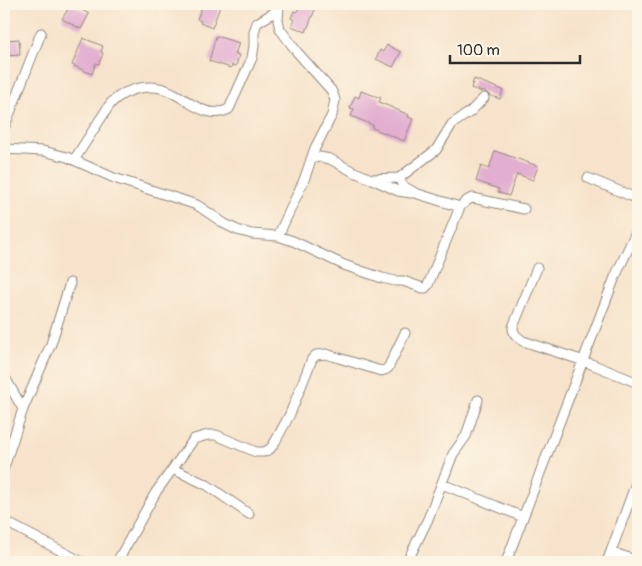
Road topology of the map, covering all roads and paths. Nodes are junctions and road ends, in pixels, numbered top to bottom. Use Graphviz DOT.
graph roads {
  1 [pos="279,7"];
  2 [pos="40,33"];
  3 [pos="484,98"];
  4 [pos="4,128"];
  5 [pos="4,149"];
  6 [pos="311,159"];
  7 [pos="74,160"];
  8 [pos="399,178"];
  9 [pos="588,178"];
  10 [pos="371,179"];
  11 [pos="415,193"];
  12 [pos="638,199"];
  13 [pos="460,207"];
  14 [pos="524,209"];
  15 [pos="638,228"];
  16 [pos="278,236"];
  17 [pos="537,268"];
  18 [pos="70,283"];
  19 [pos="405,333"];
  20 [pos="584,361"];
  21 [pos="4,376"];
  22 [pos="638,383"];
  23 [pos="478,400"];
  24 [pos="23,409"];
  25 [pos="4,467"];
  26 [pos="173,469"];
  27 [pos="638,478"];
  28 [pos="442,484"];
  29 [pos="249,514"];
  30 [pos="523,517"];
  31 [pos="4,521"];
  32 [pos="611,552"];
  33 [pos="638,561"];
  34 [pos="82,562"];
  35 [pos="117,562"];
  36 [pos="407,562"];
  37 [pos="506,562"];
  38 [pos="607,562"];
  1 -- 6 [label="street"];
  1 -- 7 [label="street"];
  2 -- 4 [label="street"];
  3 -- 8 [label="street"];
  5 -- 7 [label="street"];
  6 -- 10 [label="street"];
  6 -- 16 [label="street"];
  7 -- 16 [label="street"];
  8 -- 10 [label="street"];
  8 -- 11 [label="street"];
  9 -- 12 [label="street"];
  10 -- 11 [label="street"];
  11 -- 13 [label="street"];
  13 -- 14 [label="street"];
  13 -- 16 [label="street"];
  15 -- 20 [label="street"];
  17 -- 20 [label="street"];
  18 -- 24 [label="street"];
  19 -- 26 [label="street"];
  20 -- 22 [label="street"];
  20 -- 30 [label="street"];
  21 -- 24 [label="street"];
  23 -- 28 [label="street"];
  24 -- 25 [label="street"];
  26 -- 29 [label="street"];
  26 -- 35 [label="street"];
  27 -- 32 [label="street"];
  28 -- 30 [label="street"];
  28 -- 36 [label="street"];
  30 -- 37 [label="street"];
  31 -- 34 [label="street"];
  32 -- 33 [label="street"];
  32 -- 38 [label="street"];
}
